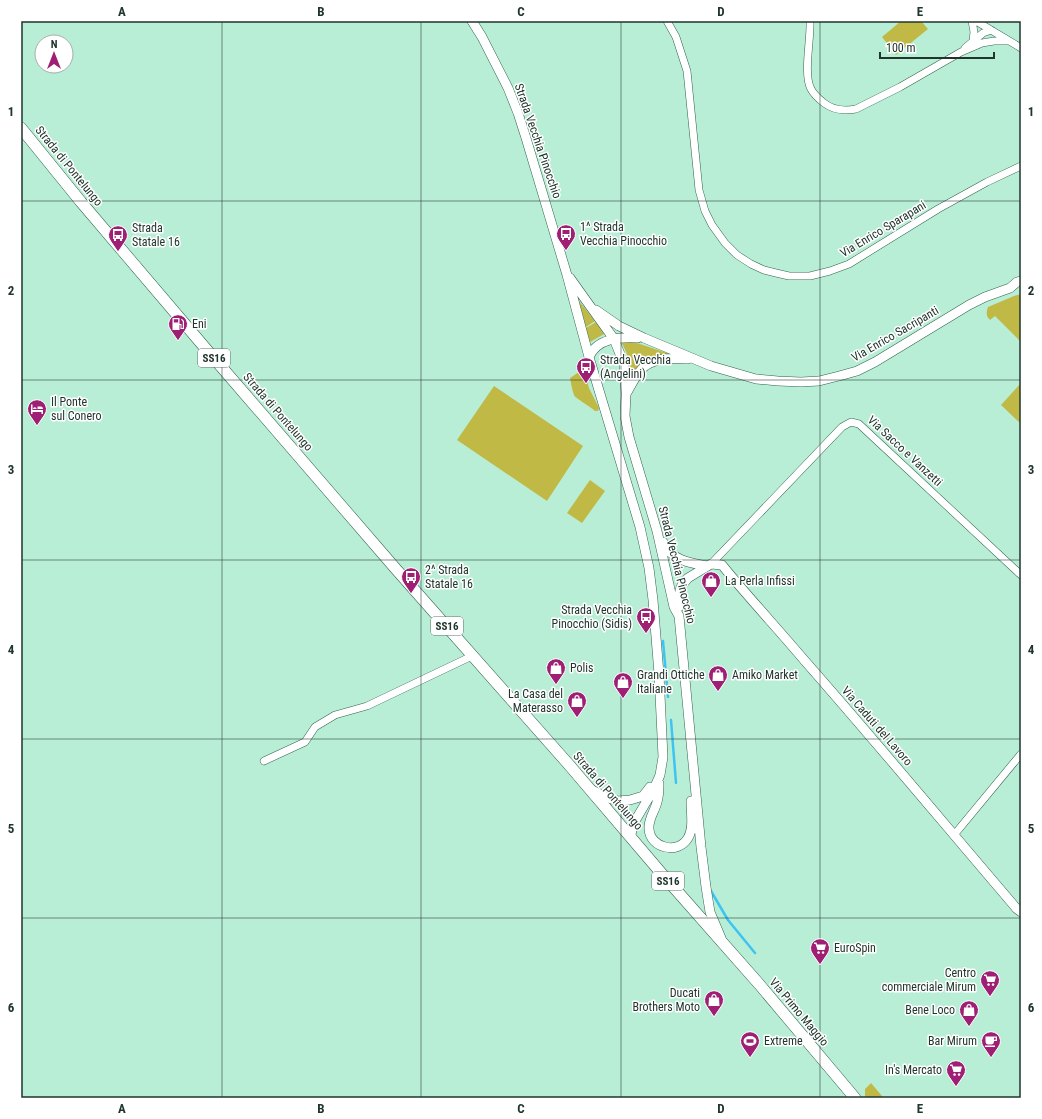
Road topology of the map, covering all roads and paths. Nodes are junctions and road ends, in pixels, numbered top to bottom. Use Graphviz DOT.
graph roads {
  1 [pos="472,21"];
  2 [pos="667,21"];
  3 [pos="810,21"];
  4 [pos="972,21"];
  5 [pos="976,21"];
  6 [pos="991,30"];
  7 [pos="973,41"];
  8 [pos="1009,42"];
  9 [pos="982,44"];
  10 [pos="1021,48"];
  11 [pos="961,52"];
  12 [pos="21,128"];
  13 [pos="1021,166"];
  14 [pos="567,275"];
  15 [pos="1021,281"];
  16 [pos="1010,288"];
  17 [pos="1021,290"];
  18 [pos="590,306"];
  19 [pos="644,338"];
  20 [pos="614,339"];
  21 [pos="588,357"];
  22 [pos="695,359"];
  23 [pos="626,394"];
  24 [pos="657,531"];
  25 [pos="709,565"];
  26 [pos="1021,575"];
  27 [pos="679,616"];
  28 [pos="472,656"];
  29 [pos="1021,754"];
  30 [pos="264,761"];
  31 [pos="660,775"];
  32 [pos="695,787"];
  33 [pos="588,788"];
  34 [pos="954,836"];
  35 [pos="630,837"];
  36 [pos="1021,912"];
  37 [pos="723,943"];
  38 [pos="855,1098"];
  1 -- 14 [label="street, Strada Vecchia Pinocchio"];
  2 -- 13 [label="street, Via Enrico Sparapani"];
  3 -- 11 [label="street"];
  4 -- 7 [label="street"];
  5 -- 6 [label="street"];
  6 -- 7 [label="street"];
  6 -- 8 [label="street"];
  6 -- 9 [label="street"];
  7 -- 11 [label="street"];
  8 -- 9 [label="street"];
  8 -- 10 [label="street"];
  9 -- 11 [label="street"];
  12 -- 28 [label="main road, Strada di Pontelungo / SS16"];
  14 -- 18 [label="street, Strada Vecchia Pinocchio"];
  14 -- 21 [label="street, Strada Vecchia Pinocchio"];
  15 -- 16 [label="street, Via Enrico Sacripanti"];
  16 -- 17 [label="street"];
  16 -- 22 [label="street, Via Enrico Sacripanti"];
  18 -- 19 [label="street, Via Enrico Sacripanti"];
  18 -- 20 [label="street, Strada Vecchia Pinocchio"];
  19 -- 20 [label="street, Via Enrico Sacripanti"];
  19 -- 22 [label="street, Via Enrico Sacripanti"];
  20 -- 21 [label="street"];
  20 -- 23 [label="street, Strada Vecchia Pinocchio"];
  21 -- 31 [label="street, Strada Vecchia Pinocchio"];
  22 -- 23 [label="street, Via Enrico Sacripanti"];
  23 -- 24 [label="street, Strada Vecchia Pinocchio"];
  24 -- 25 [label="street"];
  24 -- 27 [label="street, Strada Vecchia Pinocchio"];
  25 -- 26 [label="street, Via Sacco e Vanzetti"];
  25 -- 27 [label="street, Via Sacco e Vanzetti"];
  25 -- 34 [label="street, Via Caduti del Lavoro"];
  27 -- 32 [label="street, Strada Vecchia Pinocchio"];
  28 -- 30 [label="street"];
  28 -- 33 [label="main road, Strada di Pontelungo / SS16"];
  29 -- 34 [label="street"];
  31 -- 32 [label="street"];
  31 -- 33 [label="street"];
  31 -- 35 [label="street, Strada Vecchia Pinocchio"];
  32 -- 37 [label="street, Strada Vecchia Pinocchio"];
  33 -- 35 [label="main road, Strada di Pontelungo / SS16"];
  34 -- 36 [label="street, Via Caduti del Lavoro"];
  35 -- 37 [label="main road, Strada di Pontelungo / SS16"];
  37 -- 38 [label="main road, Via Primo Maggio / SS16"];
}
